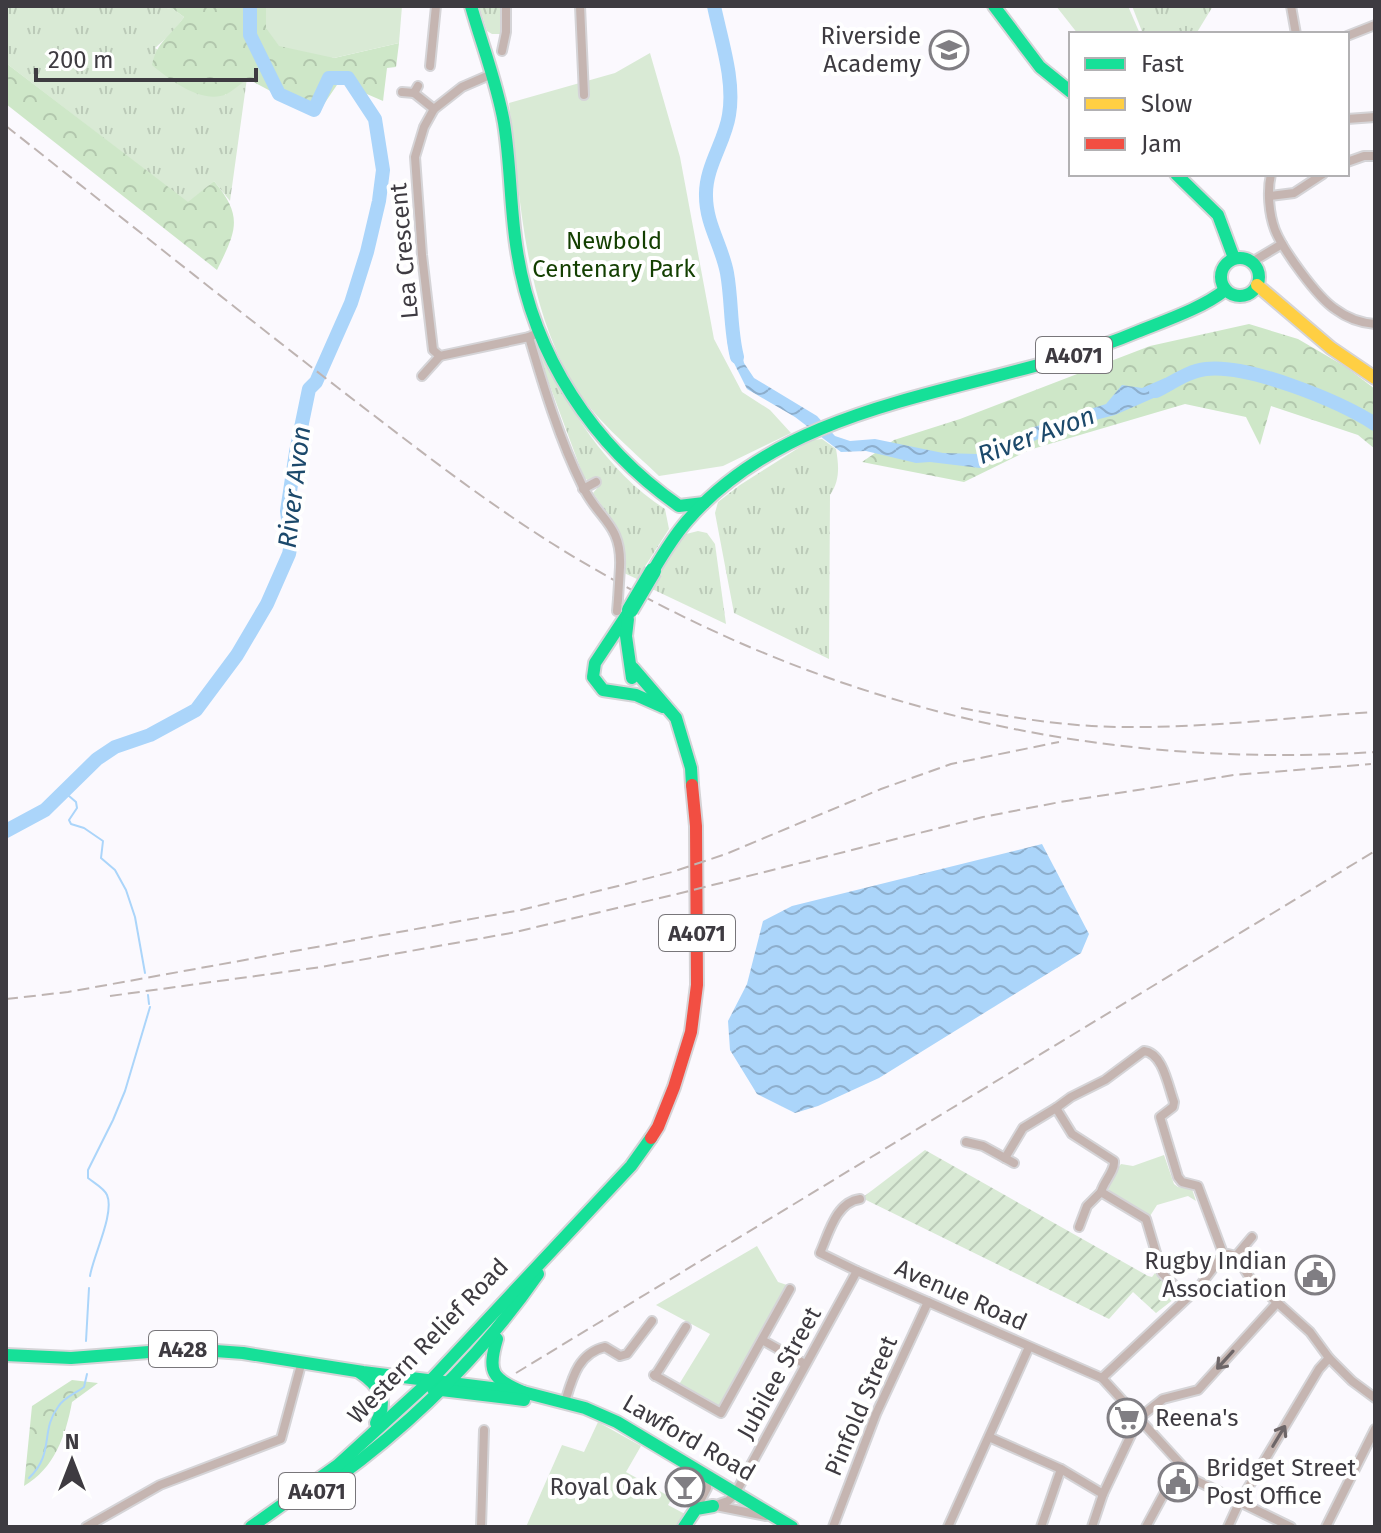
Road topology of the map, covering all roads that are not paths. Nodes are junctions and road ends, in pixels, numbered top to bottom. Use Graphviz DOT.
graph roads {
  1 [pos="436,6"];
  2 [pos="471,6"];
  3 [pos="506,6"];
  4 [pos="580,6"];
  5 [pos="994,6"];
  6 [pos="1291,6"];
  7 [pos="1375,25"];
  8 [pos="1296,32"];
  9 [pos="1349,35"];
  10 [pos="493,37"];
  11 [pos="504,40"];
  12 [pos="502,51"];
  13 [pos="430,66"];
  14 [pos="492,74"];
  15 [pos="595,81"];
  16 [pos="584,82"];
  17 [pos="1069,90"];
  18 [pos="402,92"];
  19 [pos="584,95"];
  20 [pos="434,109"];
  21 [pos="1375,117"];
  22 [pos="1349,119"];
  23 [pos="1375,156"];
  24 [pos="1349,161"];
  25 [pos="1178,176"];
  26 [pos="1271,176"];
  27 [pos="1320,176"];
  28 [pos="1270,196"];
  29 [pos="1282,244"];
  30 [pos="1234,258"];
  31 [pos="1252,262"];
  32 [pos="1257,285"];
  33 [pos="1225,290"];
  34 [pos="1375,324"];
  35 [pos="534,335"];
  36 [pos="440,356"];
  37 [pos="422,376"];
  38 [pos="1375,378"];
  39 [pos="596,482"];
  40 [pos="583,489"];
  41 [pos="667,499"];
  42 [pos="704,503"];
  43 [pos="677,533"];
  44 [pos="624,610"];
  45 [pos="603,654"];
  46 [pos="632,665"];
  47 [pos="615,693"];
  48 [pos="672,713"];
  49 [pos="1056,1108"];
  50 [pos="966,1142"];
  51 [pos="1101,1192"];
  52 [pos="860,1199"];
  53 [pos="1079,1227"];
  54 [pos="1252,1237"];
  55 [pos="559,1243"];
  56 [pos="1224,1256"];
  57 [pos="1236,1256"];
  58 [pos="857,1271"];
  59 [pos="537,1276"];
  60 [pos="790,1289"];
  61 [pos="1187,1298"];
  62 [pos="928,1302"];
  63 [pos="1277,1303"];
  64 [pos="652,1321"];
  65 [pos="502,1326"];
  66 [pos="686,1327"];
  67 [pos="762,1340"];
  68 [pos="1029,1347"];
  69 [pos="6,1355"];
  70 [pos="1329,1358"];
  71 [pos="302,1360"];
  72 [pos="805,1364"];
  73 [pos="361,1372"];
  74 [pos="1102,1378"];
  75 [pos="437,1385"];
  76 [pos="523,1392"];
  77 [pos="1375,1398"];
  78 [pos="561,1401"];
  79 [pos="1139,1418"];
  80 [pos="1375,1429"];
  81 [pos="484,1430"];
  82 [pos="989,1437"];
  83 [pos="1180,1464"];
  84 [pos="338,1465"];
  85 [pos="1061,1469"];
  86 [pos="707,1475"];
  87 [pos="735,1494"];
  88 [pos="1103,1494"];
  89 [pos="1239,1503"];
  90 [pos="705,1507"];
  91 [pos="785,1522"];
  92 [pos="1147,1524"];
  93 [pos="86,1527"];
  94 [pos="251,1527"];
  95 [pos="260,1527"];
  96 [pos="481,1527"];
  97 [pos="684,1527"];
  98 [pos="833,1527"];
  99 [pos="948,1527"];
  100 [pos="1041,1527"];
  101 [pos="1092,1527"];
  102 [pos="1228,1527"];
  103 [pos="1291,1527"];
  104 [pos="1326,1527"];
  1 -- 13 [label="street"];
  2 -- 14 [label="main road"];
  3 -- 11 [label="street"];
  4 -- 16 [label="street"];
  5 -- 17 [label="main road"];
  6 -- 8 [label="street"];
  7 -- 9 [label="street"];
  10 -- 11 [label="street"];
  11 -- 12 [label="street"];
  14 -- 20 [label="street"];
  14 -- 35 [label="main road"];
  15 -- 16 [label="street"];
  16 -- 19 [label="street"];
  18 -- 20 [label="street"];
  20 -- 36 [label="street, Lea Crescent"];
  21 -- 22 [label="street"];
  23 -- 24 [label="street"];
  25 -- 30 [label="main road"];
  26 -- 28 [label="street"];
  27 -- 28 [label="street"];
  28 -- 29 [label="street"];
  29 -- 31 [label="street"];
  29 -- 34 [label="street"];
  30 -- 31 [label="main road"];
  30 -- 33 [label="main road"];
  31 -- 32 [label="main road"];
  32 -- 33 [label="main road, A4071"];
  32 -- 38 [label="main road"];
  33 -- 42 [label="main road, A4071"];
  35 -- 36 [label="street"];
  35 -- 40 [label="street"];
  35 -- 41 [label="main road"];
  36 -- 37 [label="street"];
  39 -- 40 [label="street"];
  40 -- 44 [label="street, bridge"];
  41 -- 42 [label="main road"];
  41 -- 43 [label="main road"];
  42 -- 43 [label="main road, A4071"];
  43 -- 44 [label="main road, A4071, bridge"];
  44 -- 45 [label="main road, A4071"];
  44 -- 46 [label="main road"];
  45 -- 46 [label="main road"];
  45 -- 47 [label="main road, A4071"];
  46 -- 47 [label="main road"];
  46 -- 48 [label="main road, Western Relief Road / A4071"];
  47 -- 48 [label="main road"];
  48 -- 55 [label="main road, Western Relief Road / A4071"];
  49 -- 50 [label="street"];
  49 -- 51 [label="street"];
  49 -- 56 [label="street"];
  51 -- 53 [label="street"];
  51 -- 61 [label="street"];
  52 -- 58 [label="street, Avenue Road"];
  54 -- 57 [label="street"];
  55 -- 59 [label="main road, Western Relief Road / A4071"];
  55 -- 75 [label="main road, Western Relief Road / A4071"];
  56 -- 57 [label="street"];
  56 -- 61 [label="street"];
  57 -- 63 [label="street"];
  58 -- 62 [label="street, Avenue Road"];
  58 -- 72 [label="street, Jubilee Street"];
  59 -- 65 [label="main road, Western Relief Road / A4071"];
  59 -- 75 [label="main road"];
  60 -- 67 [label="street"];
  61 -- 74 [label="street"];
  62 -- 68 [label="street, Avenue Road"];
  62 -- 98 [label="street, Pinfold Street"];
  63 -- 70 [label="street"];
  63 -- 79 [label="street, one-way"];
  64 -- 78 [label="street"];
  65 -- 75 [label="main road, Western Relief Road / A4071"];
  65 -- 76 [label="main road"];
  66 -- 67 [label="street"];
  67 -- 72 [label="street"];
  68 -- 74 [label="street, Avenue Road"];
  68 -- 82 [label="street"];
  69 -- 71 [label="main road, Lawford Road / A428"];
  70 -- 77 [label="street"];
  89 -- 70 [label="street, one-way"];
  71 -- 73 [label="main road, Lawford Road / A428"];
  71 -- 93 [label="street"];
  72 -- 87 [label="street, Jubilee Street"];
  73 -- 75 [label="main road, Lawford Road / A428"];
  73 -- 84 [label="main road"];
  74 -- 79 [label="street, Avenue Road"];
  75 -- 76 [label="main road, Lawford Road / A428"];
  75 -- 78 [label="main road, Lawford Road / A428"];
  75 -- 84 [label="main road, Western Relief Road / A4071"];
  75 -- 95 [label="main road, Western Relief Road / A4071"];
  76 -- 78 [label="main road, Lawford Road / A428"];
  78 -- 86 [label="main road, Lawford Road / A428"];
  79 -- 83 [label="street, Avenue Road"];
  79 -- 88 [label="street"];
  80 -- 104 [label="street"];
  81 -- 96 [label="street"];
  82 -- 85 [label="street"];
  82 -- 99 [label="street"];
  83 -- 89 [label="street, Avenue Road"];
  83 -- 92 [label="street"];
  84 -- 94 [label="main road, Western Relief Road / A4071"];
  85 -- 88 [label="street"];
  85 -- 100 [label="street"];
  86 -- 87 [label="main road, Lawford Road / A428"];
  86 -- 90 [label="street"];
  87 -- 90 [label="street"];
  87 -- 91 [label="main road, Lawford Road / A428"];
  88 -- 101 [label="street"];
  89 -- 102 [label="street"];
  89 -- 103 [label="street, Avenue Road"];
  90 -- 91 [label="street"];
  90 -- 97 [label="main road"];
}
